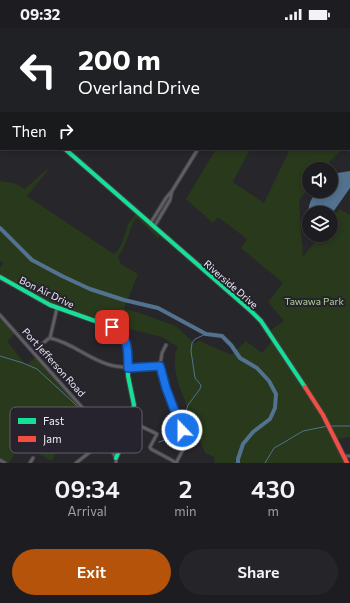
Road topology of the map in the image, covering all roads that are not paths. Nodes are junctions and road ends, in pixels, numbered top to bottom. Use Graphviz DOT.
graph roads {
  1 [pos="66,150"];
  2 [pos="197,150"];
  3 [pos="172,191"];
  4 [pos="152,225"];
  5 [pos="0,277"];
  6 [pos="57,308"];
  7 [pos="0,315"];
  8 [pos="50,338"];
  9 [pos="166,345"];
  10 [pos="33,352"];
  11 [pos="160,366"];
  12 [pos="128,368"];
  13 [pos="82,407"];
  14 [pos="135,407"];
  15 [pos="142,426"];
  16 [pos="89,453"];
  17 [pos="344,456"];
  18 [pos="350,456"];
  19 [pos="33,458"];
  20 [pos="0,460"];
  21 [pos="5,463"];
  22 [pos="30,463"];
  23 [pos="76,463"];
  24 [pos="177,463"];
  25 [pos="347,463"];
  1 -- 4 [label="main road, Riverside Drive"];
  2 -- 3 [label="street"];
  3 -- 4 [label="street"];
  3 -- 4 [label="street"];
  4 -- 17 [label="main road, Riverside Drive"];
  5 -- 6 [label="main road, Bon Air Drive"];
  6 -- 8 [label="street"];
  6 -- 12 [label="main road, Bon Air Drive"];
  7 -- 10 [label="street, Port Jefferson Road"];
  8 -- 10 [label="street"];
  8 -- 12 [label="street"];
  9 -- 11 [label="street"];
  10 -- 13 [label="street, Port Jefferson Road"];
  11 -- 12 [label="street"];
  11 -- 24 [label="street"];
  12 -- 14 [label="main road, Bon Air Drive"];
  15 -- 24 [label="street"];
  16 -- 23 [label="street"];
  17 -- 18 [label="street"];
  17 -- 25 [label="main road, Riverside Drive"];
  19 -- 22 [label="street"];
  20 -- 21 [label="street"];
}
